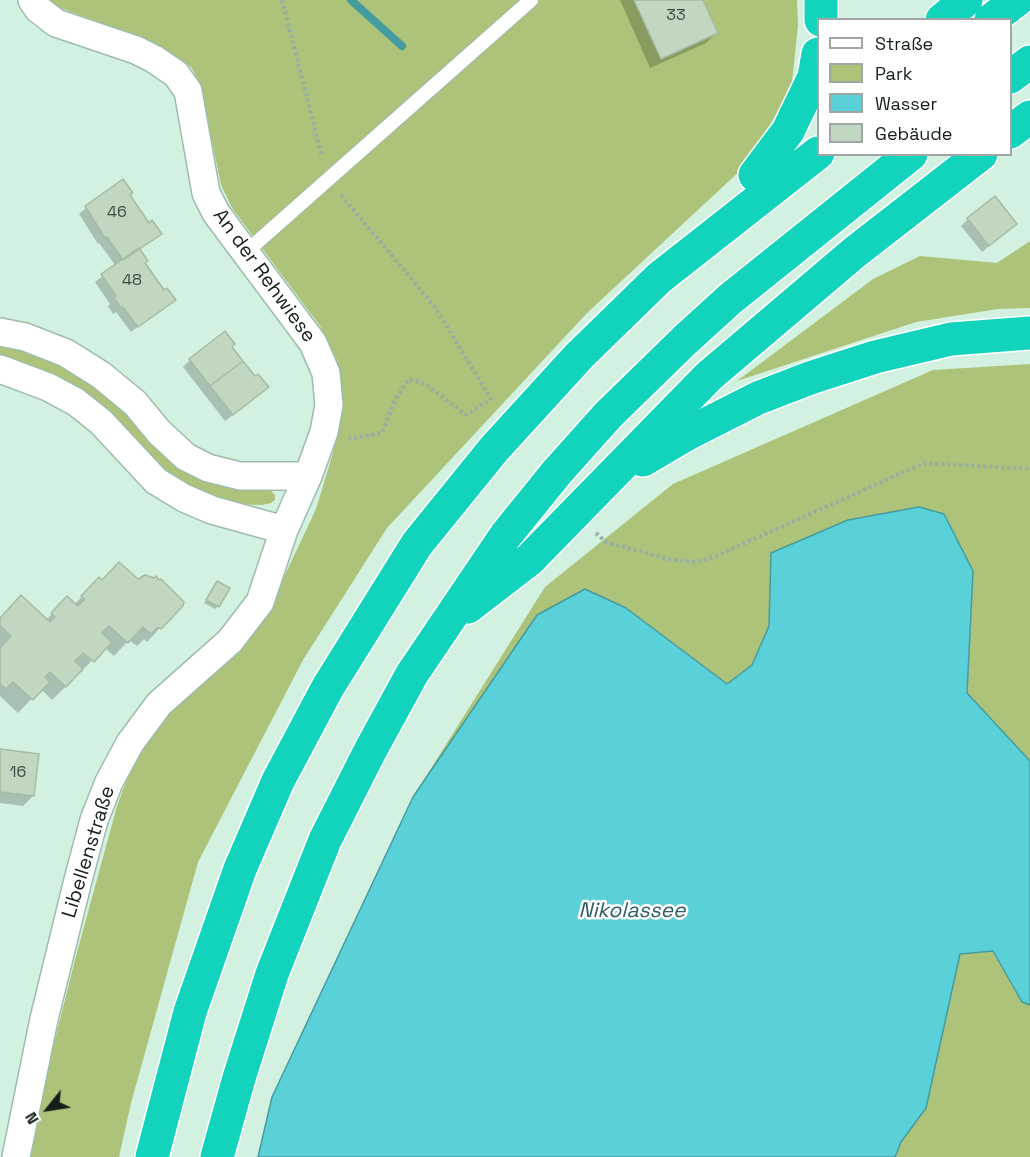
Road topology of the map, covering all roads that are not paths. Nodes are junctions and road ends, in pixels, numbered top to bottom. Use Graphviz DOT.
graph roads {
  1 [pos="32,0"];
  2 [pos="531,0"];
  3 [pos="821,0"];
  4 [pos="966,0"];
  5 [pos="1017,0"];
  6 [pos="821,18"];
  7 [pos="944,18"];
  8 [pos="994,18"];
  9 [pos="1030,62"];
  10 [pos="817,63"];
  11 [pos="1012,76"];
  12 [pos="1030,117"];
  13 [pos="817,128"];
  14 [pos="1012,131"];
  15 [pos="817,155"];
  16 [pos="909,156"];
  17 [pos="978,156"];
  18 [pos="755,176"];
  19 [pos="246,252"];
  20 [pos="659,278"];
  21 [pos="0,332"];
  22 [pos="1030,333"];
  23 [pos="0,369"];
  24 [pos="308,476"];
  25 [pos="605,482"];
  26 [pos="284,530"];
  27 [pos="446,623"];
  28 [pos="16,1157"];
  29 [pos="152,1157"];
  30 [pos="217,1157"];
  1 -- 19 [label="street, An der Rehwiese"];
  2 -- 19 [label="lane"];
  3 -- 6 [label="highway"];
  4 -- 7 [label="highway"];
  5 -- 8 [label="highway"];
  9 -- 11 [label="highway"];
  10 -- 18 [label="highway"];
  12 -- 14 [label="highway"];
  13 -- 18 [label="highway"];
  15 -- 20 [label="highway"];
  16 -- 27 [label="highway"];
  17 -- 25 [label="highway"];
  18 -- 20 [label="highway"];
  19 -- 24 [label="street, An der Rehwiese"];
  20 -- 29 [label="highway"];
  21 -- 24 [label="street"];
  22 -- 25 [label="highway"];
  23 -- 26 [label="street"];
  24 -- 26 [label="street, An der Rehwiese"];
  25 -- 27 [label="highway"];
  26 -- 28 [label="street, Libellenstraße"];
  27 -- 30 [label="highway"];
}
